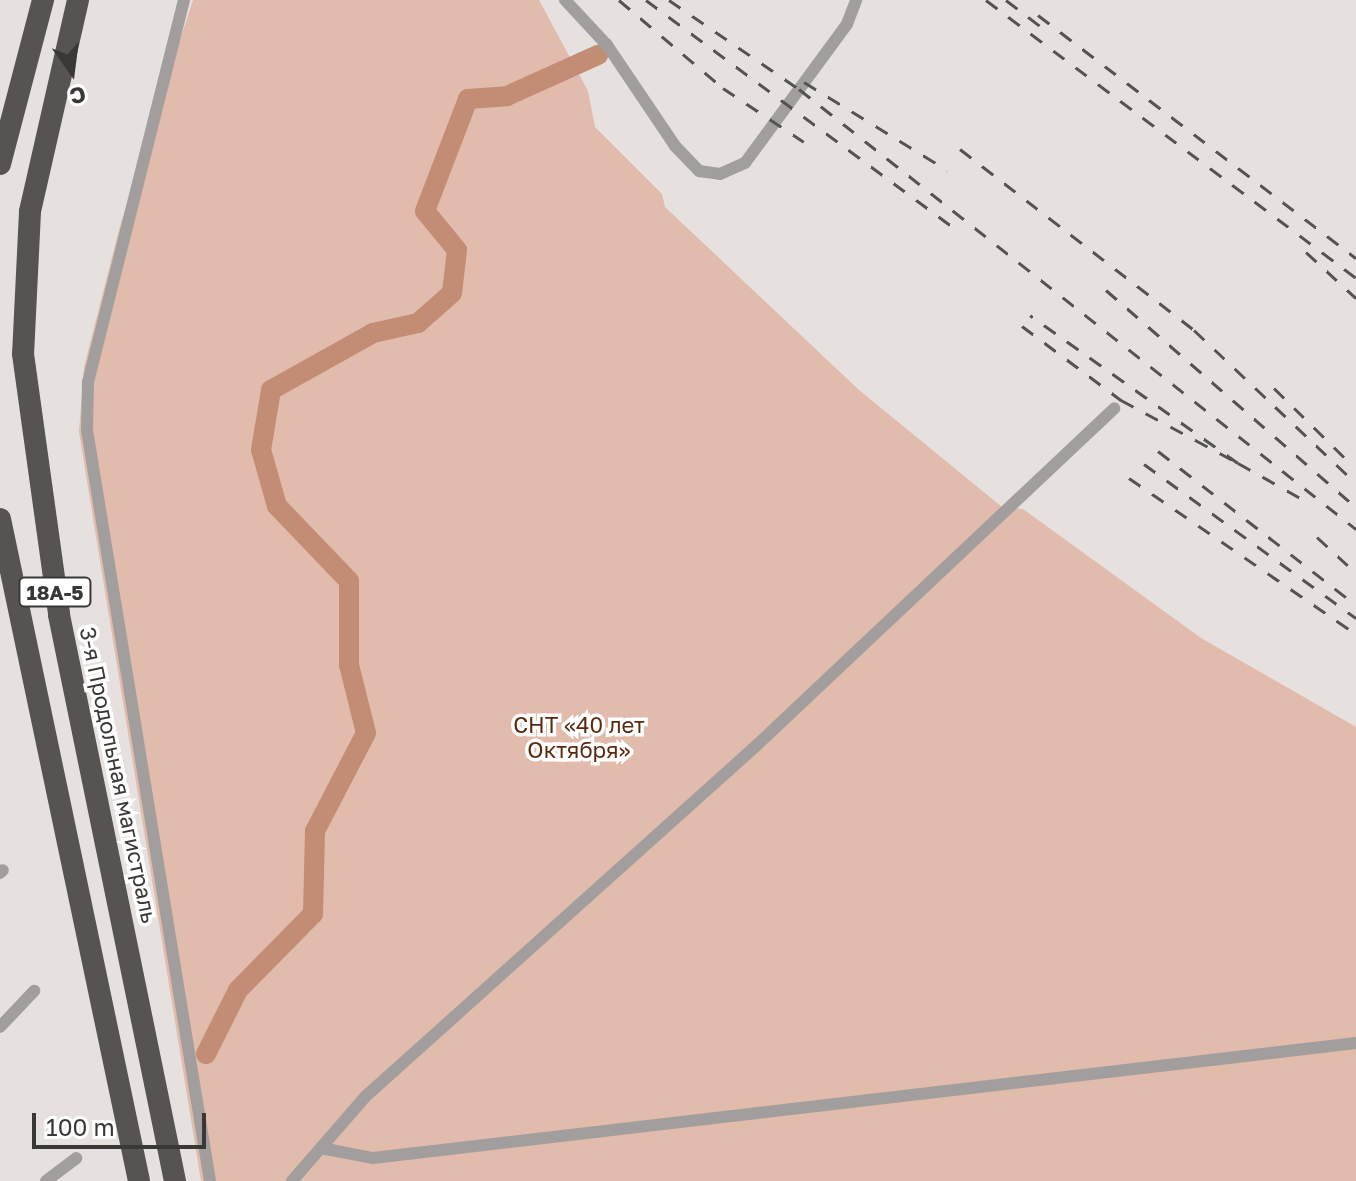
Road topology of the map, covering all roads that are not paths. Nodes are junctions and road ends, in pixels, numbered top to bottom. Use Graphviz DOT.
graph roads {
  1 [pos="43,0"];
  2 [pos="78,0"];
  3 [pos="184,0"];
  4 [pos="565,0"];
  5 [pos="856,0"];
  6 [pos="0,164"];
  7 [pos="1114,408"];
  8 [pos="0,519"];
  9 [pos="34,991"];
  10 [pos="0,1027"];
  11 [pos="1356,1043"];
  12 [pos="321,1148"];
  13 [pos="76,1158"];
  14 [pos="46,1181"];
  15 [pos="139,1181"];
  16 [pos="175,1181"];
  17 [pos="210,1181"];
  18 [pos="292,1181"];
  1 -- 6 [label="highway"];
  2 -- 16 [label="highway, 3-я Продольная магистраль / 18А-5"];
  3 -- 17 [label="street"];
  4 -- 5 [label="street"];
  7 -- 12 [label="street"];
  8 -- 15 [label="highway, 18А-5"];
  9 -- 10 [label="street"];
  11 -- 12 [label="street"];
  12 -- 18 [label="street"];
  13 -- 14 [label="street"];
}
